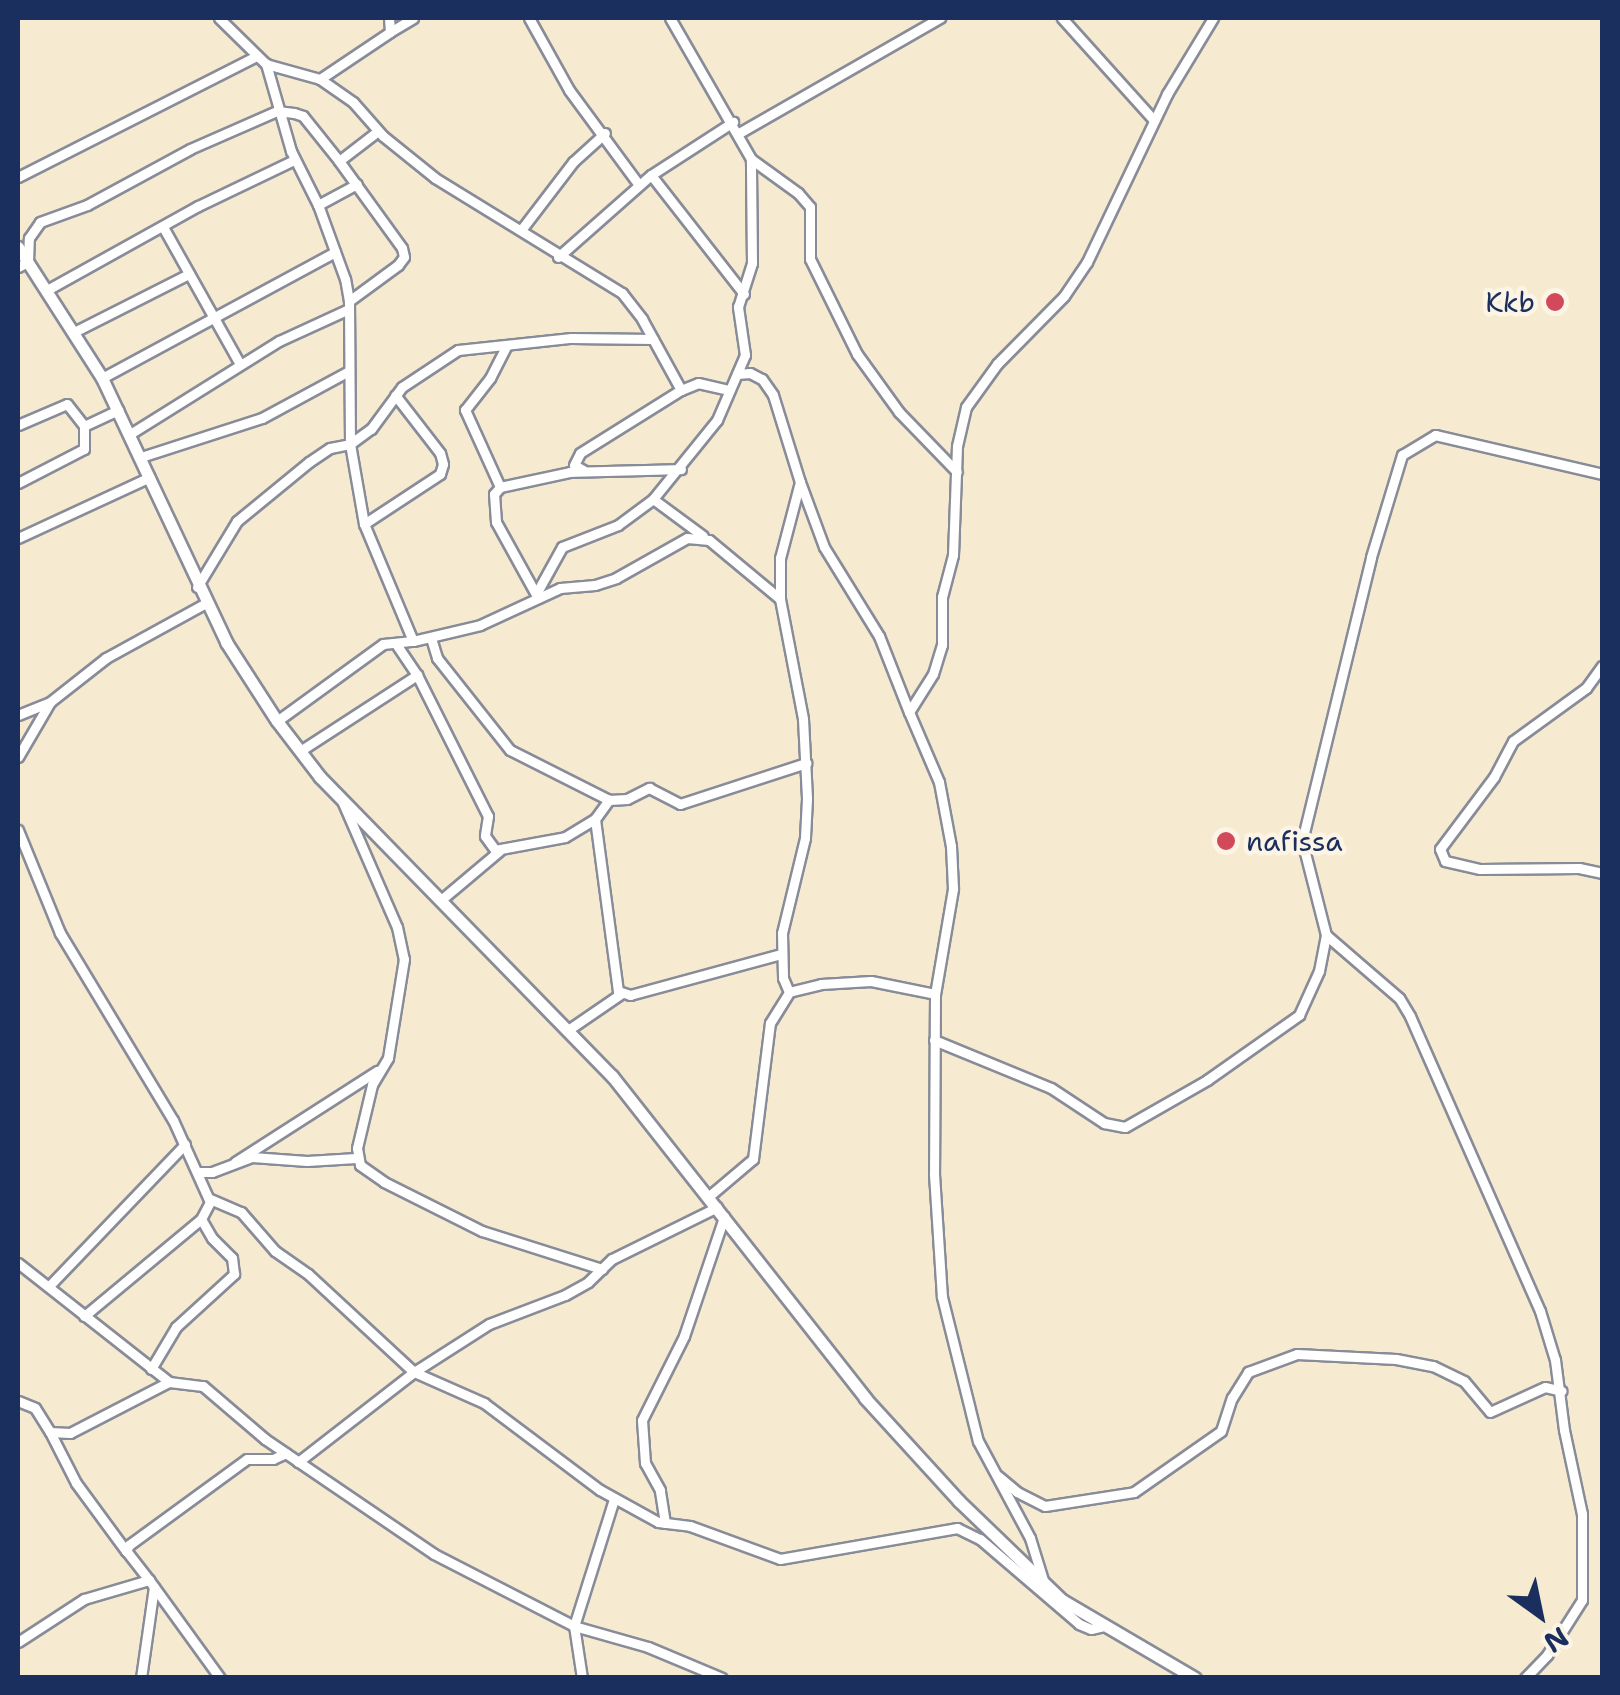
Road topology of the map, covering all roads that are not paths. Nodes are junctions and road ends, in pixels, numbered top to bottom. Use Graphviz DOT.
graph roads {
  1 [pos="219,18"];
  2 [pos="389,18"];
  3 [pos="413,18"];
  4 [pos="529,18"];
  5 [pos="670,18"];
  6 [pos="940,18"];
  7 [pos="1062,18"];
  8 [pos="1212,18"];
  9 [pos="390,32"];
  10 [pos="257,56"];
  11 [pos="266,64"];
  12 [pos="320,79"];
  13 [pos="277,111"];
  14 [pos="1154,120"];
  15 [pos="732,122"];
  16 [pos="378,131"];
  17 [pos="605,133"];
  18 [pos="739,133"];
  19 [pos="751,159"];
  20 [pos="294,160"];
  21 [pos="339,160"];
  22 [pos="650,176"];
  23 [pos="18,177"];
  24 [pos="357,184"];
  25 [pos="639,184"];
  26 [pos="318,205"];
  27 [pos="163,227"];
  28 [pos="521,230"];
  29 [pos="18,248"];
  30 [pos="335,252"];
  31 [pos="558,257"];
  32 [pos="23,264"];
  33 [pos="190,274"];
  34 [pos="47,290"];
  35 [pos="744,294"];
  36 [pos="349,305"];
  37 [pos="214,318"];
  38 [pos="74,332"];
  39 [pos="653,339"];
  40 [pos="506,346"];
  41 [pos="240,364"];
  42 [pos="349,371"];
  43 [pos="737,374"];
  44 [pos="102,378"];
  45 [pos="680,390"];
  46 [pos="729,390"];
  47 [pos="395,395"];
  48 [pos="118,410"];
  49 [pos="18,425"];
  50 [pos="84,426"];
  51 [pos="130,434"];
  52 [pos="350,444"];
  53 [pos="141,457"];
  54 [pos="681,469"];
  55 [pos="585,472"];
  56 [pos="957,472"];
  57 [pos="1602,474"];
  58 [pos="150,477"];
  59 [pos="800,482"];
  60 [pos="18,483"];
  61 [pos="500,487"];
  62 [pos="653,499"];
  63 [pos="364,524"];
  64 [pos="18,538"];
  65 [pos="709,540"];
  66 [pos="197,586"];
  67 [pos="537,596"];
  68 [pos="780,600"];
  69 [pos="206,603"];
  70 [pos="430,638"];
  71 [pos="413,641"];
  72 [pos="398,645"];
  73 [pos="1602,666"];
  74 [pos="417,676"];
  75 [pos="50,702"];
  76 [pos="909,712"];
  77 [pos="18,715"];
  78 [pos="277,721"];
  79 [pos="300,751"];
  80 [pos="18,757"];
  81 [pos="806,763"];
  82 [pos="340,796"];
  83 [pos="609,800"];
  84 [pos="596,818"];
  85 [pos="18,832"];
  86 [pos="499,851"];
  87 [pos="1602,873"];
  88 [pos="442,898"];
  89 [pos="1326,935"];
  90 [pos="781,954"];
  91 [pos="789,992"];
  92 [pos="622,993"];
  93 [pos="935,994"];
  94 [pos="568,1030"];
  95 [pos="934,1040"];
  96 [pos="384,1067"];
  97 [pos="185,1144"];
  98 [pos="356,1158"];
  99 [pos="235,1162"];
  100 [pos="197,1172"];
  101 [pos="210,1199"];
  102 [pos="716,1207"];
  103 [pos="201,1219"];
  104 [pos="18,1263"];
  105 [pos="602,1269"];
  106 [pos="50,1285"];
  107 [pos="84,1316"];
  108 [pos="151,1369"];
  109 [pos="414,1372"];
  110 [pos="170,1382"];
  111 [pos="1562,1391"];
  112 [pos="18,1401"];
  113 [pos="50,1432"];
  114 [pos="286,1453"];
  115 [pos="298,1462"];
  116 [pos="990,1469"];
  117 [pos="614,1500"];
  118 [pos="665,1523"];
  119 [pos="126,1551"];
  120 [pos="1044,1580"];
  121 [pos="151,1583"];
  122 [pos="574,1626"];
  123 [pos="1104,1626"];
  124 [pos="18,1642"];
  125 [pos="141,1678"];
  126 [pos="220,1678"];
  127 [pos="582,1678"];
  128 [pos="722,1678"];
  129 [pos="1195,1678"];
  130 [pos="1525,1678"];
  1 -- 10 [label="street"];
  2 -- 9 [label="street"];
  3 -- 9 [label="street"];
  4 -- 17 [label="street"];
  5 -- 15 [label="street"];
  6 -- 18 [label="street"];
  7 -- 14 [label="street"];
  8 -- 14 [label="street"];
  9 -- 12 [label="street"];
  10 -- 11 [label="street"];
  10 -- 23 [label="street"];
  11 -- 12 [label="street"];
  11 -- 13 [label="street"];
  12 -- 16 [label="street"];
  13 -- 20 [label="street"];
  13 -- 21 [label="street"];
  13 -- 32 [label="street"];
  14 -- 56 [label="street"];
  15 -- 18 [label="street"];
  15 -- 22 [label="street"];
  16 -- 21 [label="street"];
  16 -- 28 [label="street"];
  17 -- 25 [label="street"];
  17 -- 28 [label="street"];
  18 -- 19 [label="street"];
  19 -- 35 [label="street"];
  19 -- 56 [label="street"];
  20 -- 26 [label="street"];
  20 -- 27 [label="street"];
  21 -- 24 [label="street"];
  22 -- 25 [label="street"];
  22 -- 35 [label="street"];
  24 -- 26 [label="street"];
  24 -- 36 [label="street"];
  25 -- 31 [label="street"];
  26 -- 30 [label="street"];
  27 -- 33 [label="street"];
  27 -- 34 [label="street"];
  28 -- 31 [label="street"];
  29 -- 32 [label="street"];
  30 -- 36 [label="street"];
  30 -- 37 [label="street"];
  31 -- 39 [label="street"];
  32 -- 34 [label="street"];
  33 -- 37 [label="street"];
  33 -- 38 [label="street"];
  34 -- 38 [label="street"];
  35 -- 43 [label="street"];
  36 -- 41 [label="street"];
  36 -- 42 [label="street"];
  37 -- 41 [label="street"];
  37 -- 44 [label="street"];
  38 -- 44 [label="street"];
  39 -- 40 [label="street"];
  39 -- 45 [label="street"];
  40 -- 47 [label="street"];
  40 -- 61 [label="street"];
  41 -- 51 [label="street"];
  42 -- 52 [label="street"];
  42 -- 53 [label="street"];
  43 -- 46 [label="street"];
  43 -- 59 [label="street"];
  44 -- 48 [label="street"];
  45 -- 46 [label="street"];
  45 -- 55 [label="street"];
  46 -- 54 [label="street"];
  47 -- 52 [label="street"];
  47 -- 63 [label="street"];
  48 -- 50 [label="street"];
  48 -- 51 [label="street"];
  49 -- 50 [label="street"];
  50 -- 60 [label="street"];
  51 -- 53 [label="street"];
  52 -- 63 [label="street"];
  52 -- 66 [label="street"];
  53 -- 58 [label="street"];
  54 -- 55 [label="street"];
  54 -- 62 [label="street"];
  55 -- 61 [label="street"];
  56 -- 76 [label="street"];
  57 -- 89 [label="street"];
  58 -- 64 [label="street"];
  58 -- 66 [label="street"];
  59 -- 68 [label="street"];
  59 -- 76 [label="street"];
  61 -- 67 [label="street"];
  62 -- 65 [label="street"];
  62 -- 67 [label="street"];
  63 -- 71 [label="street"];
  65 -- 67 [label="street"];
  65 -- 68 [label="street"];
  66 -- 69 [label="street"];
  67 -- 70 [label="street"];
  68 -- 81 [label="street"];
  69 -- 75 [label="street"];
  69 -- 78 [label="street"];
  70 -- 71 [label="street"];
  70 -- 83 [label="street"];
  71 -- 72 [label="street"];
  72 -- 74 [label="street"];
  72 -- 78 [label="street"];
  73 -- 87 [label="street"];
  74 -- 79 [label="street"];
  74 -- 86 [label="street"];
  75 -- 77 [label="street"];
  75 -- 80 [label="street"];
  76 -- 93 [label="street"];
  78 -- 79 [label="street"];
  79 -- 82 [label="street"];
  81 -- 83 [label="street"];
  81 -- 90 [label="street"];
  82 -- 88 [label="street"];
  82 -- 96 [label="street"];
  83 -- 84 [label="street"];
  84 -- 86 [label="street"];
  84 -- 92 [label="street"];
  85 -- 97 [label="street"];
  86 -- 88 [label="street"];
  88 -- 94 [label="street"];
  89 -- 95 [label="street"];
  89 -- 111 [label="street"];
  90 -- 91 [label="street"];
  90 -- 92 [label="street"];
  91 -- 93 [label="street"];
  91 -- 102 [label="street"];
  92 -- 94 [label="street"];
  93 -- 95 [label="street"];
  94 -- 102 [label="street"];
  95 -- 116 [label="street"];
  96 -- 98 [label="street"];
  96 -- 99 [label="street"];
  97 -- 100 [label="street"];
  97 -- 106 [label="street"];
  98 -- 99 [label="street"];
  98 -- 105 [label="street"];
  99 -- 100 [label="street"];
  100 -- 101 [label="street"];
  101 -- 103 [label="street"];
  101 -- 109 [label="street"];
  102 -- 105 [label="street"];
  102 -- 118 [label="street"];
  102 -- 120 [label="street"];
  103 -- 107 [label="street"];
  103 -- 108 [label="street"];
  104 -- 106 [label="street"];
  105 -- 109 [label="street"];
  106 -- 107 [label="street"];
  107 -- 108 [label="street"];
  108 -- 110 [label="street"];
  109 -- 115 [label="street"];
  109 -- 117 [label="street"];
  110 -- 113 [label="street"];
  110 -- 114 [label="street"];
  111 -- 116 [label="street"];
  111 -- 130 [label="street"];
  112 -- 113 [label="street"];
  113 -- 119 [label="street"];
  114 -- 115 [label="street"];
  114 -- 119 [label="street"];
  115 -- 122 [label="street"];
  116 -- 120 [label="street"];
  117 -- 118 [label="street"];
  117 -- 122 [label="street"];
  118 -- 123 [label="street"];
  119 -- 121 [label="street"];
  120 -- 123 [label="street"];
  121 -- 124 [label="street"];
  121 -- 125 [label="street"];
  121 -- 126 [label="street"];
  122 -- 127 [label="street"];
  122 -- 128 [label="street"];
  123 -- 129 [label="street"];
}
